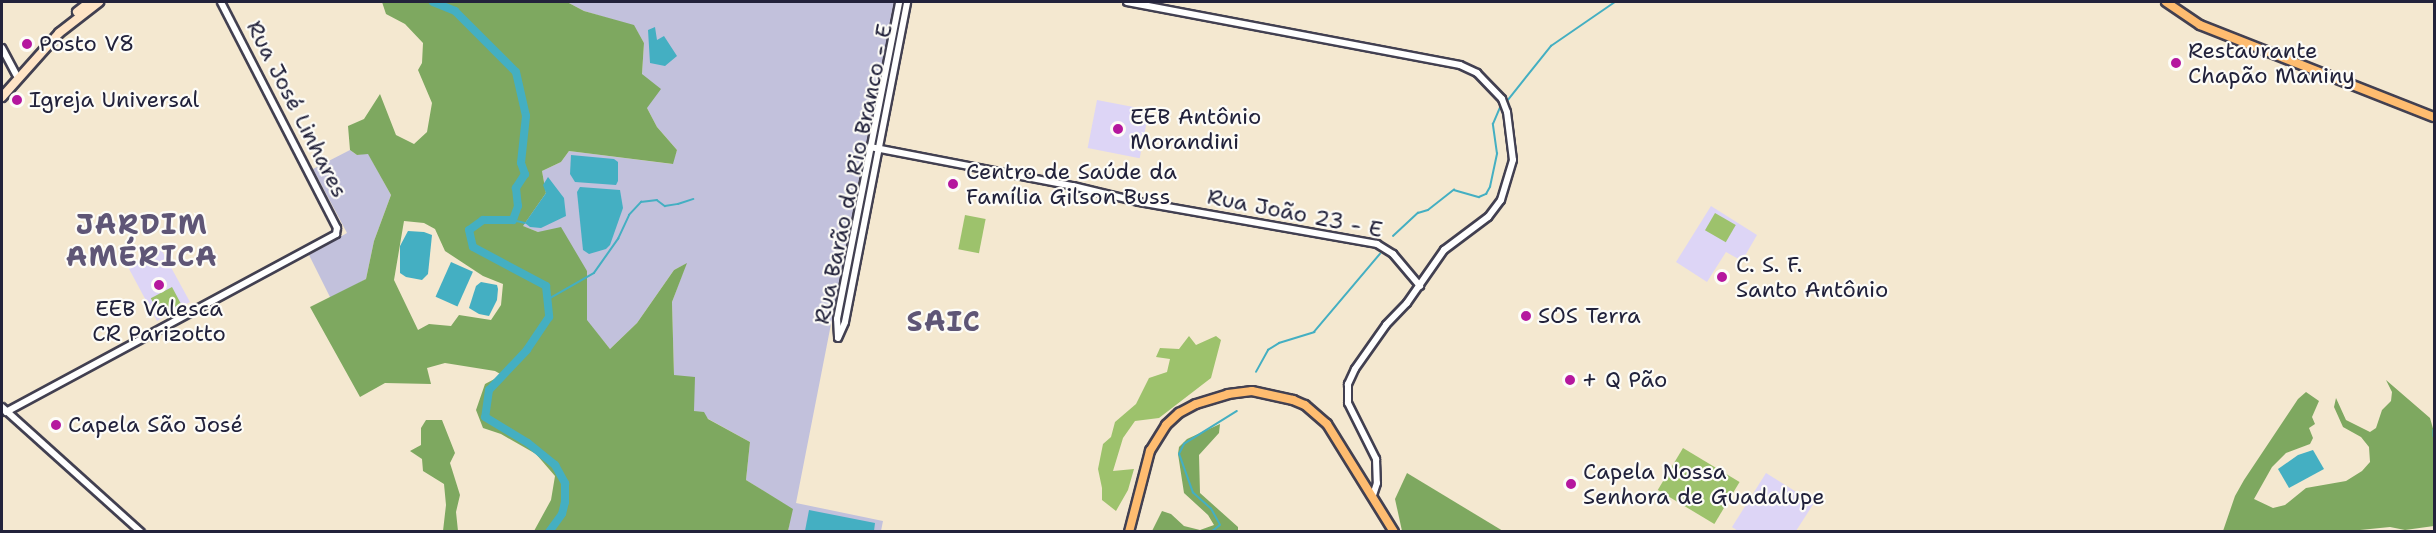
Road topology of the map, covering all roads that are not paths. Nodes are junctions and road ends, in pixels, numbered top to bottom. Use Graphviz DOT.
graph roads {
  1 [pos="90,2"];
  2 [pos="99,2"];
  3 [pos="220,2"];
  4 [pos="1127,2"];
  5 [pos="2166,2"];
  6 [pos="2175,2"];
  7 [pos="898,3"];
  8 [pos="907,4"];
  9 [pos="2235,37"];
  10 [pos="2,48"];
  11 [pos="16,74"];
  12 [pos="2,91"];
  13 [pos="881,92"];
  14 [pos="889,94"];
  15 [pos="2,97"];
  16 [pos="2434,115"];
  17 [pos="870,147"];
  18 [pos="879,150"];
  19 [pos="1420,286"];
  20 [pos="4,410"];
  21 [pos="1373,495"];
  22 [pos="141,531"];
  23 [pos="1129,531"];
  24 [pos="1394,531"];
  1 -- 11 [label="main road"];
  2 -- 15 [label="main road"];
  3 -- 20 [label="street, Rua José Linhares"];
  4 -- 19 [label="street"];
  5 -- 9 [label="main road"];
  6 -- 9 [label="main road"];
  7 -- 8 [label="street"];
  7 -- 13 [label="street, Rua Barão do Rio Branco - E"];
  8 -- 14 [label="street, Rua Barão do Rio Branco - E"];
  9 -- 16 [label="main road"];
  10 -- 11 [label="street"];
  11 -- 12 [label="main road"];
  13 -- 14 [label="street"];
  13 -- 17 [label="street, Rua Barão do Rio Branco - E"];
  14 -- 18 [label="street, Rua Barão do Rio Branco - E"];
  17 -- 18 [label="street, Rua João 23 - E"];
  17 -- 18 [label="street, Rua Barão do Rio Branco - E"];
  18 -- 19 [label="street, Rua João 23 - E"];
  19 -- 21 [label="street"];
  20 -- 22 [label="street"];
  21 -- 23 [label="main road"];
  21 -- 24 [label="main road"];
}
